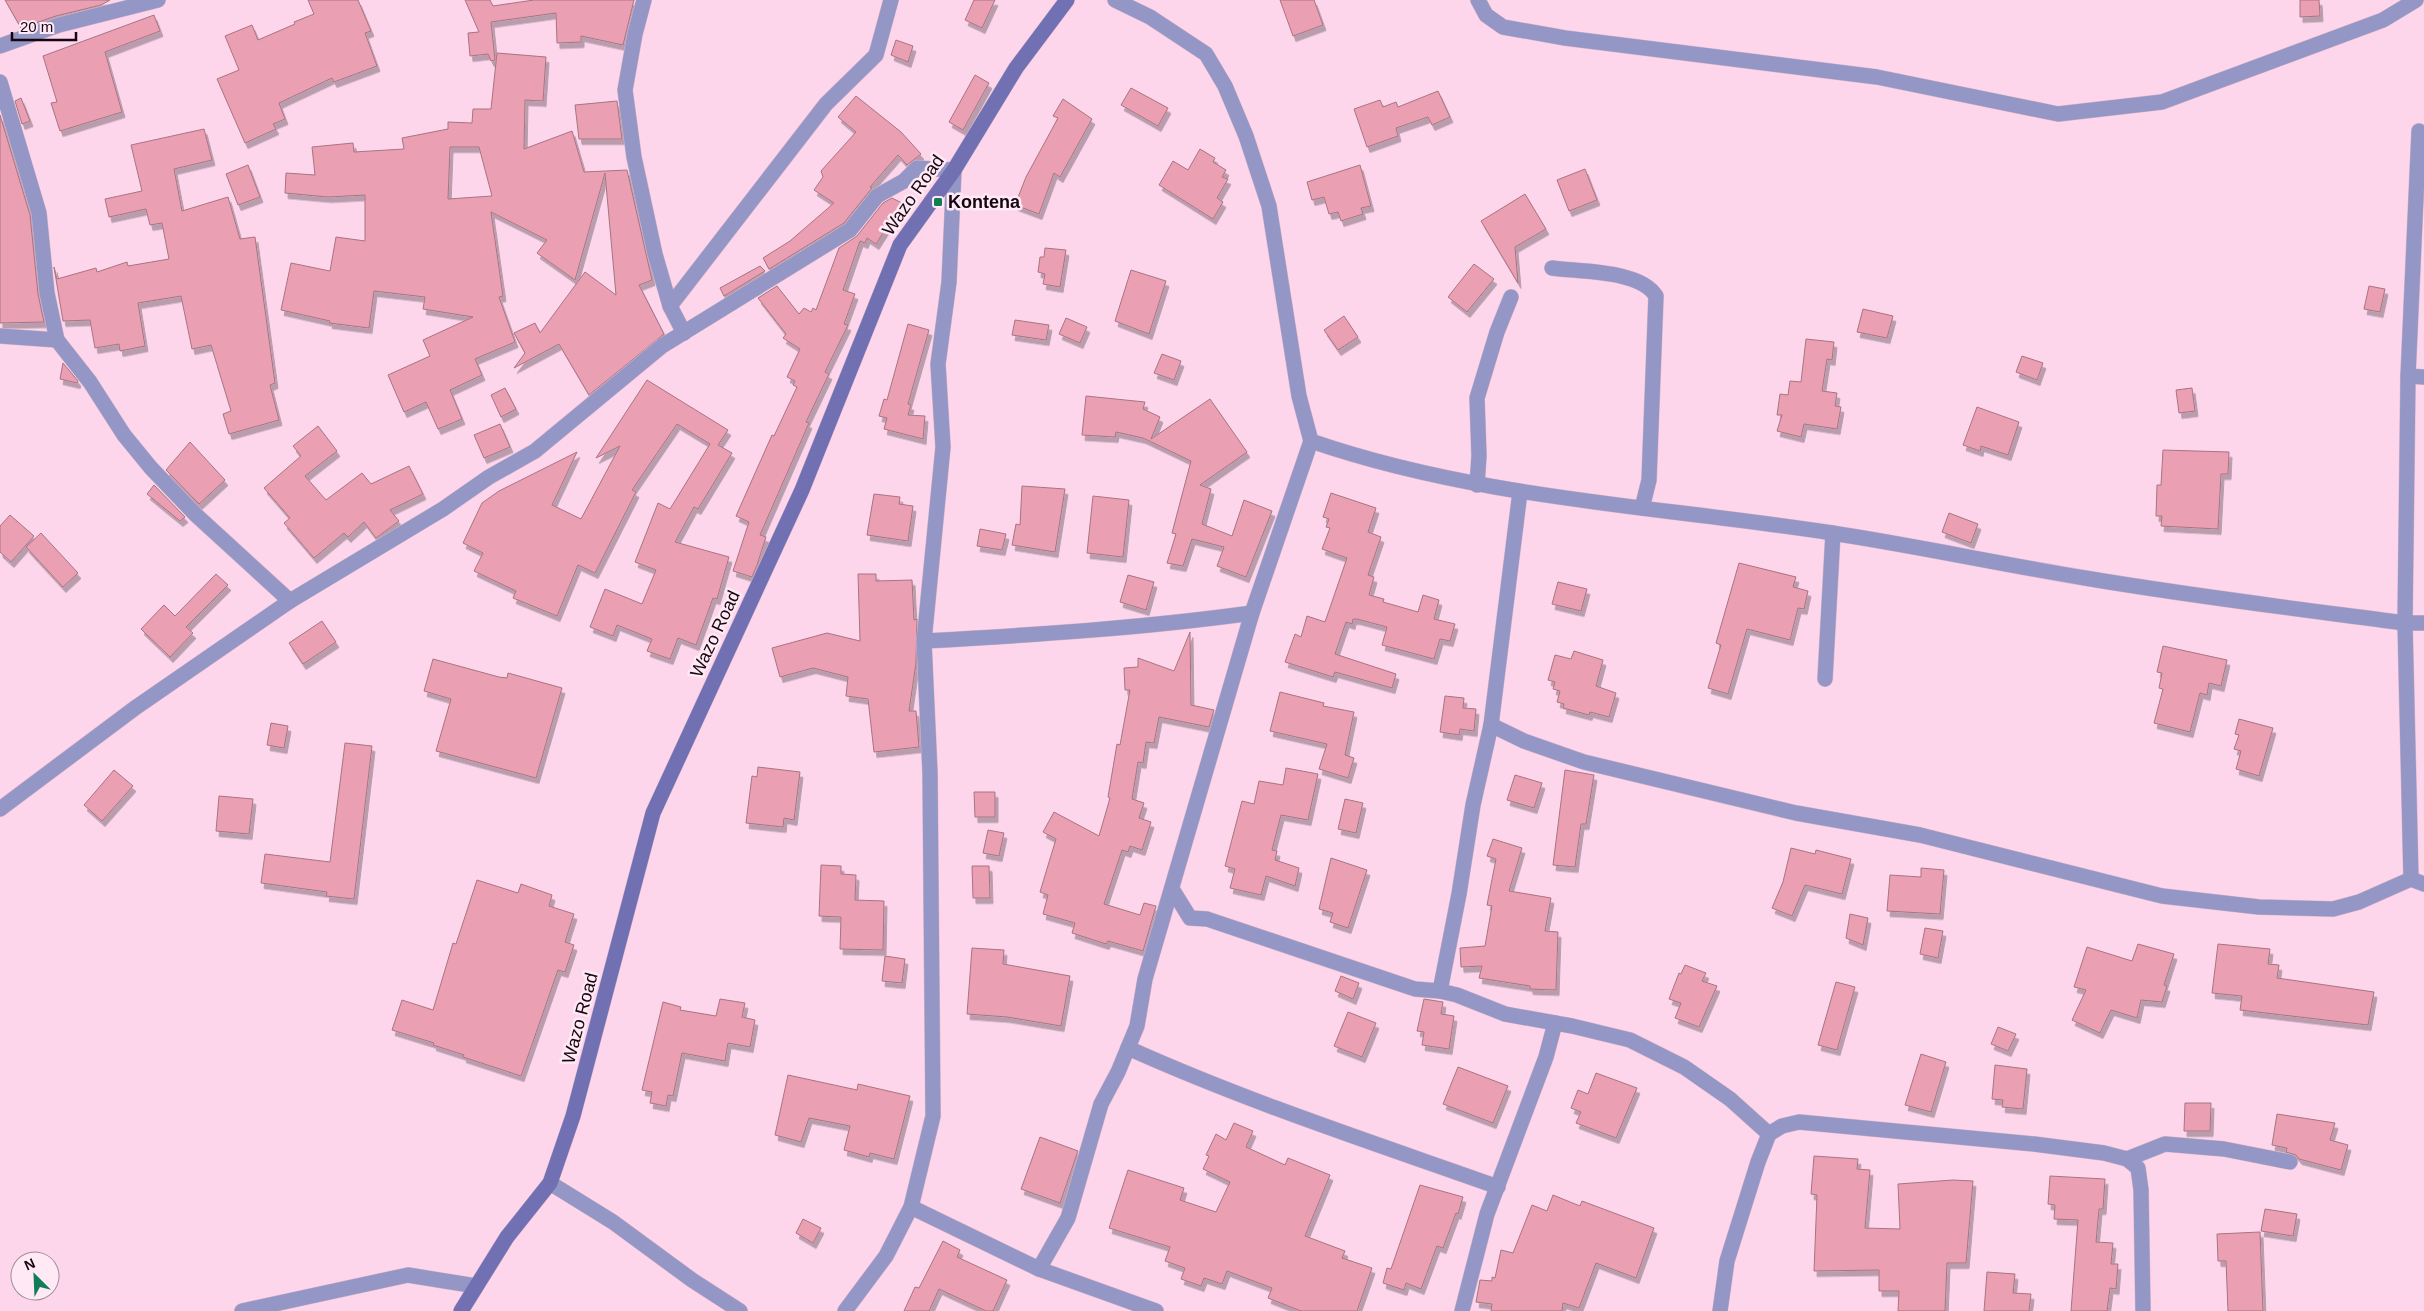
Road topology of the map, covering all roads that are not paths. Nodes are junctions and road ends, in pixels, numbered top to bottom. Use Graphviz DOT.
graph roads {
  1 [pos="158,0"];
  2 [pos="644,0"];
  3 [pos="891,0"];
  4 [pos="1067,0"];
  5 [pos="1116,0"];
  6 [pos="1478,0"];
  7 [pos="2416,0"];
  8 [pos="0,46"];
  9 [pos="0,82"];
  10 [pos="2419,131"];
  11 [pos="954,170"];
  12 [pos="1552,268"];
  13 [pos="1511,297"];
  14 [pos="670,306"];
  15 [pos="684,333"];
  16 [pos="0,336"];
  17 [pos="57,340"];
  18 [pos="2408,376"];
  19 [pos="2424,377"];
  20 [pos="1311,441"];
  21 [pos="1477,485"];
  22 [pos="1520,492"];
  23 [pos="1642,508"];
  24 [pos="1832,533"];
  25 [pos="290,600"];
  26 [pos="1252,613"];
  27 [pos="2405,623"];
  28 [pos="2424,623"];
  29 [pos="924,641"];
  30 [pos="1825,679"];
  31 [pos="1491,724"];
  32 [pos="0,809"];
  33 [pos="2418,882"];
  34 [pos="1172,890"];
  35 [pos="1440,991"];
  36 [pos="1555,1023"];
  37 [pos="1128,1048"];
  38 [pos="1769,1134"];
  39 [pos="2127,1158"];
  40 [pos="2290,1162"];
  41 [pos="550,1183"];
  42 [pos="1498,1187"];
  43 [pos="911,1207"];
  44 [pos="1039,1268"];
  45 [pos="476,1286"];
  46 [pos="242,1311"];
  47 [pos="461,1311"];
  48 [pos="740,1311"];
  49 [pos="845,1311"];
  50 [pos="1156,1311"];
  51 [pos="1462,1311"];
  52 [pos="1720,1311"];
  53 [pos="2143,1311"];
  1 -- 8 [label="street"];
  2 -- 14 [label="street"];
  3 -- 14 [label="street"];
  4 -- 11 [label="main road, Wazo Road"];
  5 -- 20 [label="street"];
  6 -- 7 [label="street"];
  9 -- 17 [label="street"];
  10 -- 18 [label="street"];
  11 -- 15 [label="street"];
  11 -- 29 [label="street"];
  11 -- 41 [label="main road, Wazo Road"];
  12 -- 23 [label="street"];
  13 -- 21 [label="street"];
  14 -- 15 [label="street"];
  15 -- 25 [label="street"];
  16 -- 17 [label="street"];
  17 -- 25 [label="street"];
  18 -- 19 [label="street"];
  18 -- 27 [label="street"];
  20 -- 21 [label="street"];
  20 -- 26 [label="street"];
  21 -- 22 [label="street"];
  22 -- 23 [label="street"];
  22 -- 31 [label="street"];
  23 -- 24 [label="street"];
  24 -- 27 [label="street"];
  24 -- 30 [label="street"];
  25 -- 32 [label="street"];
  26 -- 29 [label="street"];
  26 -- 34 [label="street"];
  27 -- 28 [label="street"];
  27 -- 33 [label="street"];
  29 -- 43 [label="street"];
  31 -- 33 [label="street"];
  31 -- 35 [label="street"];
  34 -- 35 [label="street"];
  34 -- 37 [label="street"];
  35 -- 36 [label="street"];
  36 -- 38 [label="street"];
  36 -- 42 [label="street"];
  37 -- 42 [label="street"];
  37 -- 44 [label="street"];
  38 -- 39 [label="street"];
  38 -- 52 [label="street"];
  39 -- 40 [label="street"];
  39 -- 53 [label="street"];
  41 -- 45 [label="main road, Wazo Road"];
  41 -- 48 [label="street"];
  42 -- 51 [label="street"];
  43 -- 44 [label="street"];
  43 -- 49 [label="street"];
  44 -- 50 [label="street"];
  45 -- 46 [label="street"];
  45 -- 47 [label="main road, Wazo Road"];
}
